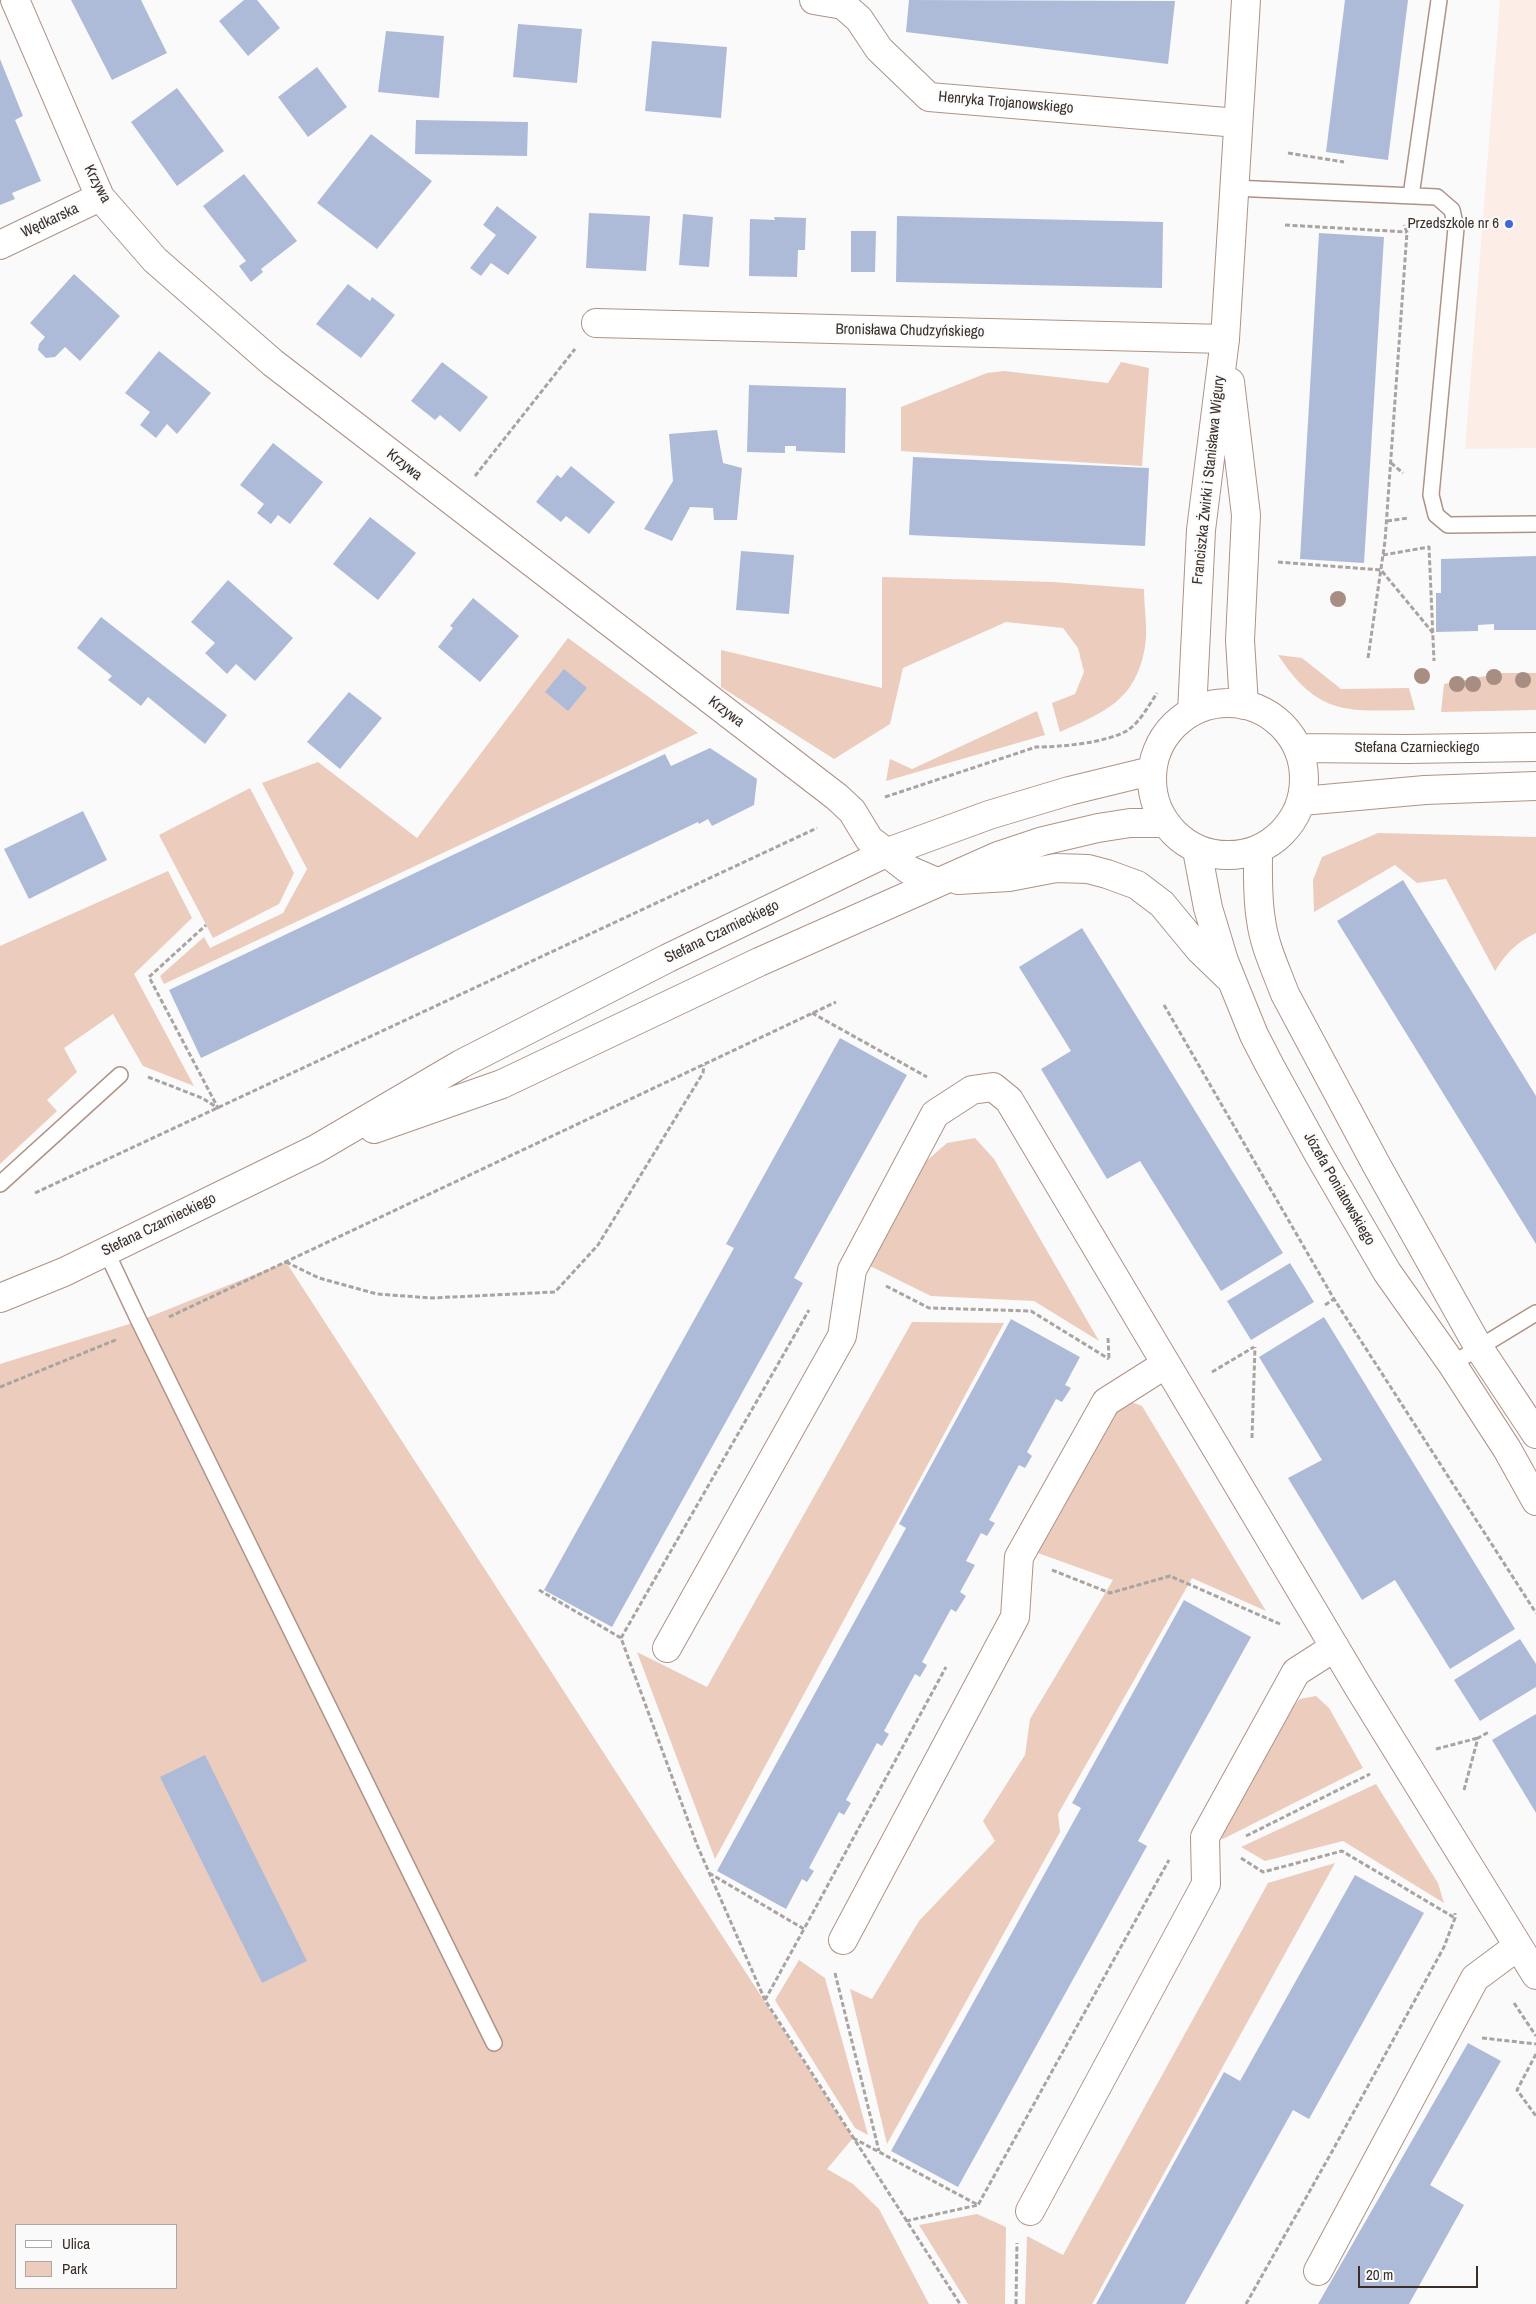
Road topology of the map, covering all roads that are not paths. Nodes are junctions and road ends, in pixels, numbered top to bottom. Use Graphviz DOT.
graph roads {
  1 [pos="15,0"];
  2 [pos="814,0"];
  3 [pos="1246,0"];
  4 [pos="1439,0"];
  5 [pos="1238,123"];
  6 [pos="1234,188"];
  7 [pos="1411,196"];
  8 [pos="100,197"];
  9 [pos="0,245"];
  10 [pos="596,323"];
  11 [pos="1225,339"];
  12 [pos="1536,524"];
  13 [pos="1244,705"];
  14 [pos="1192,712"];
  15 [pos="1536,747"];
  16 [pos="1298,748"];
  17 [pos="1151,771"];
  18 [pos="1536,786"];
  19 [pos="1302,801"];
  20 [pos="1164,823"];
  21 [pos="1197,850"];
  22 [pos="1258,850"];
  23 [pos="888,852"];
  24 [pos="937,882"];
  25 [pos="1232,980"];
  26 [pos="120,1075"];
  27 [pos="316,1149"];
  28 [pos="0,1184"];
  29 [pos="106,1250"];
  30 [pos="0,1298"];
  31 [pos="1536,1313"];
  32 [pos="1479,1348"];
  33 [pos="1166,1364"];
  34 [pos="1452,1364"];
  35 [pos="1536,1434"];
  36 [pos="1536,1501"];
  37 [pos="1335,1647"];
  38 [pos="667,1648"];
  39 [pos="843,1940"];
  40 [pos="1518,1946"];
  41 [pos="1536,1975"];
  42 [pos="494,2043"];
  43 [pos="1030,2211"];
  44 [pos="1318,2271"];
  1 -- 8 [label="street, Krzywa"];
  2 -- 5 [label="street, Henryka Trojanowskiego"];
  3 -- 5 [label="street, Franciszka Żwirki i Stanisława Wigury"];
  4 -- 7 [label="lane"];
  5 -- 6 [label="street, Franciszka Żwirki i Stanisława Wigury"];
  6 -- 7 [label="lane"];
  6 -- 11 [label="street, Franciszka Żwirki i Stanisława Wigury"];
  7 -- 12 [label="lane"];
  8 -- 9 [label="street, Wędkarska"];
  8 -- 23 [label="street, Krzywa"];
  10 -- 11 [label="street, Bronisława Chudzyńskiego"];
  11 -- 13 [label="street, Franciszka Żwirki i Stanisława Wigury"];
  11 -- 14 [label="street, Franciszka Żwirki i Stanisława Wigury"];
  13 -- 14 [label="street"];
  13 -- 16 [label="street"];
  14 -- 17 [label="street"];
  15 -- 16 [label="street, Stefana Czarnieckiego"];
  16 -- 19 [label="street"];
  17 -- 20 [label="street"];
  17 -- 23 [label="street, Stefana Czarnieckiego"];
  18 -- 19 [label="street"];
  19 -- 22 [label="street"];
  20 -- 21 [label="street"];
  20 -- 24 [label="street, Stefana Czarnieckiego"];
  21 -- 22 [label="street"];
  21 -- 25 [label="street, Józefa Poniatowskiego"];
  22 -- 32 [label="street"];
  23 -- 24 [label="street, Krzywa"];
  23 -- 27 [label="street, Stefana Czarnieckiego"];
  24 -- 25 [label="street"];
  24 -- 27 [label="street, Stefana Czarnieckiego"];
  25 -- 34 [label="street, Józefa Poniatowskiego"];
  26 -- 28 [label="lane"];
  27 -- 29 [label="street, Stefana Czarnieckiego"];
  29 -- 30 [label="street, Stefana Czarnieckiego"];
  29 -- 42 [label="lane"];
  31 -- 32 [label="lane"];
  32 -- 34 [label="lane"];
  32 -- 35 [label="street"];
  33 -- 37 [label="street"];
  33 -- 38 [label="street"];
  33 -- 39 [label="street"];
  34 -- 36 [label="street, Józefa Poniatowskiego"];
  37 -- 40 [label="street"];
  37 -- 43 [label="street"];
  40 -- 41 [label="street"];
  40 -- 44 [label="street"];
}
